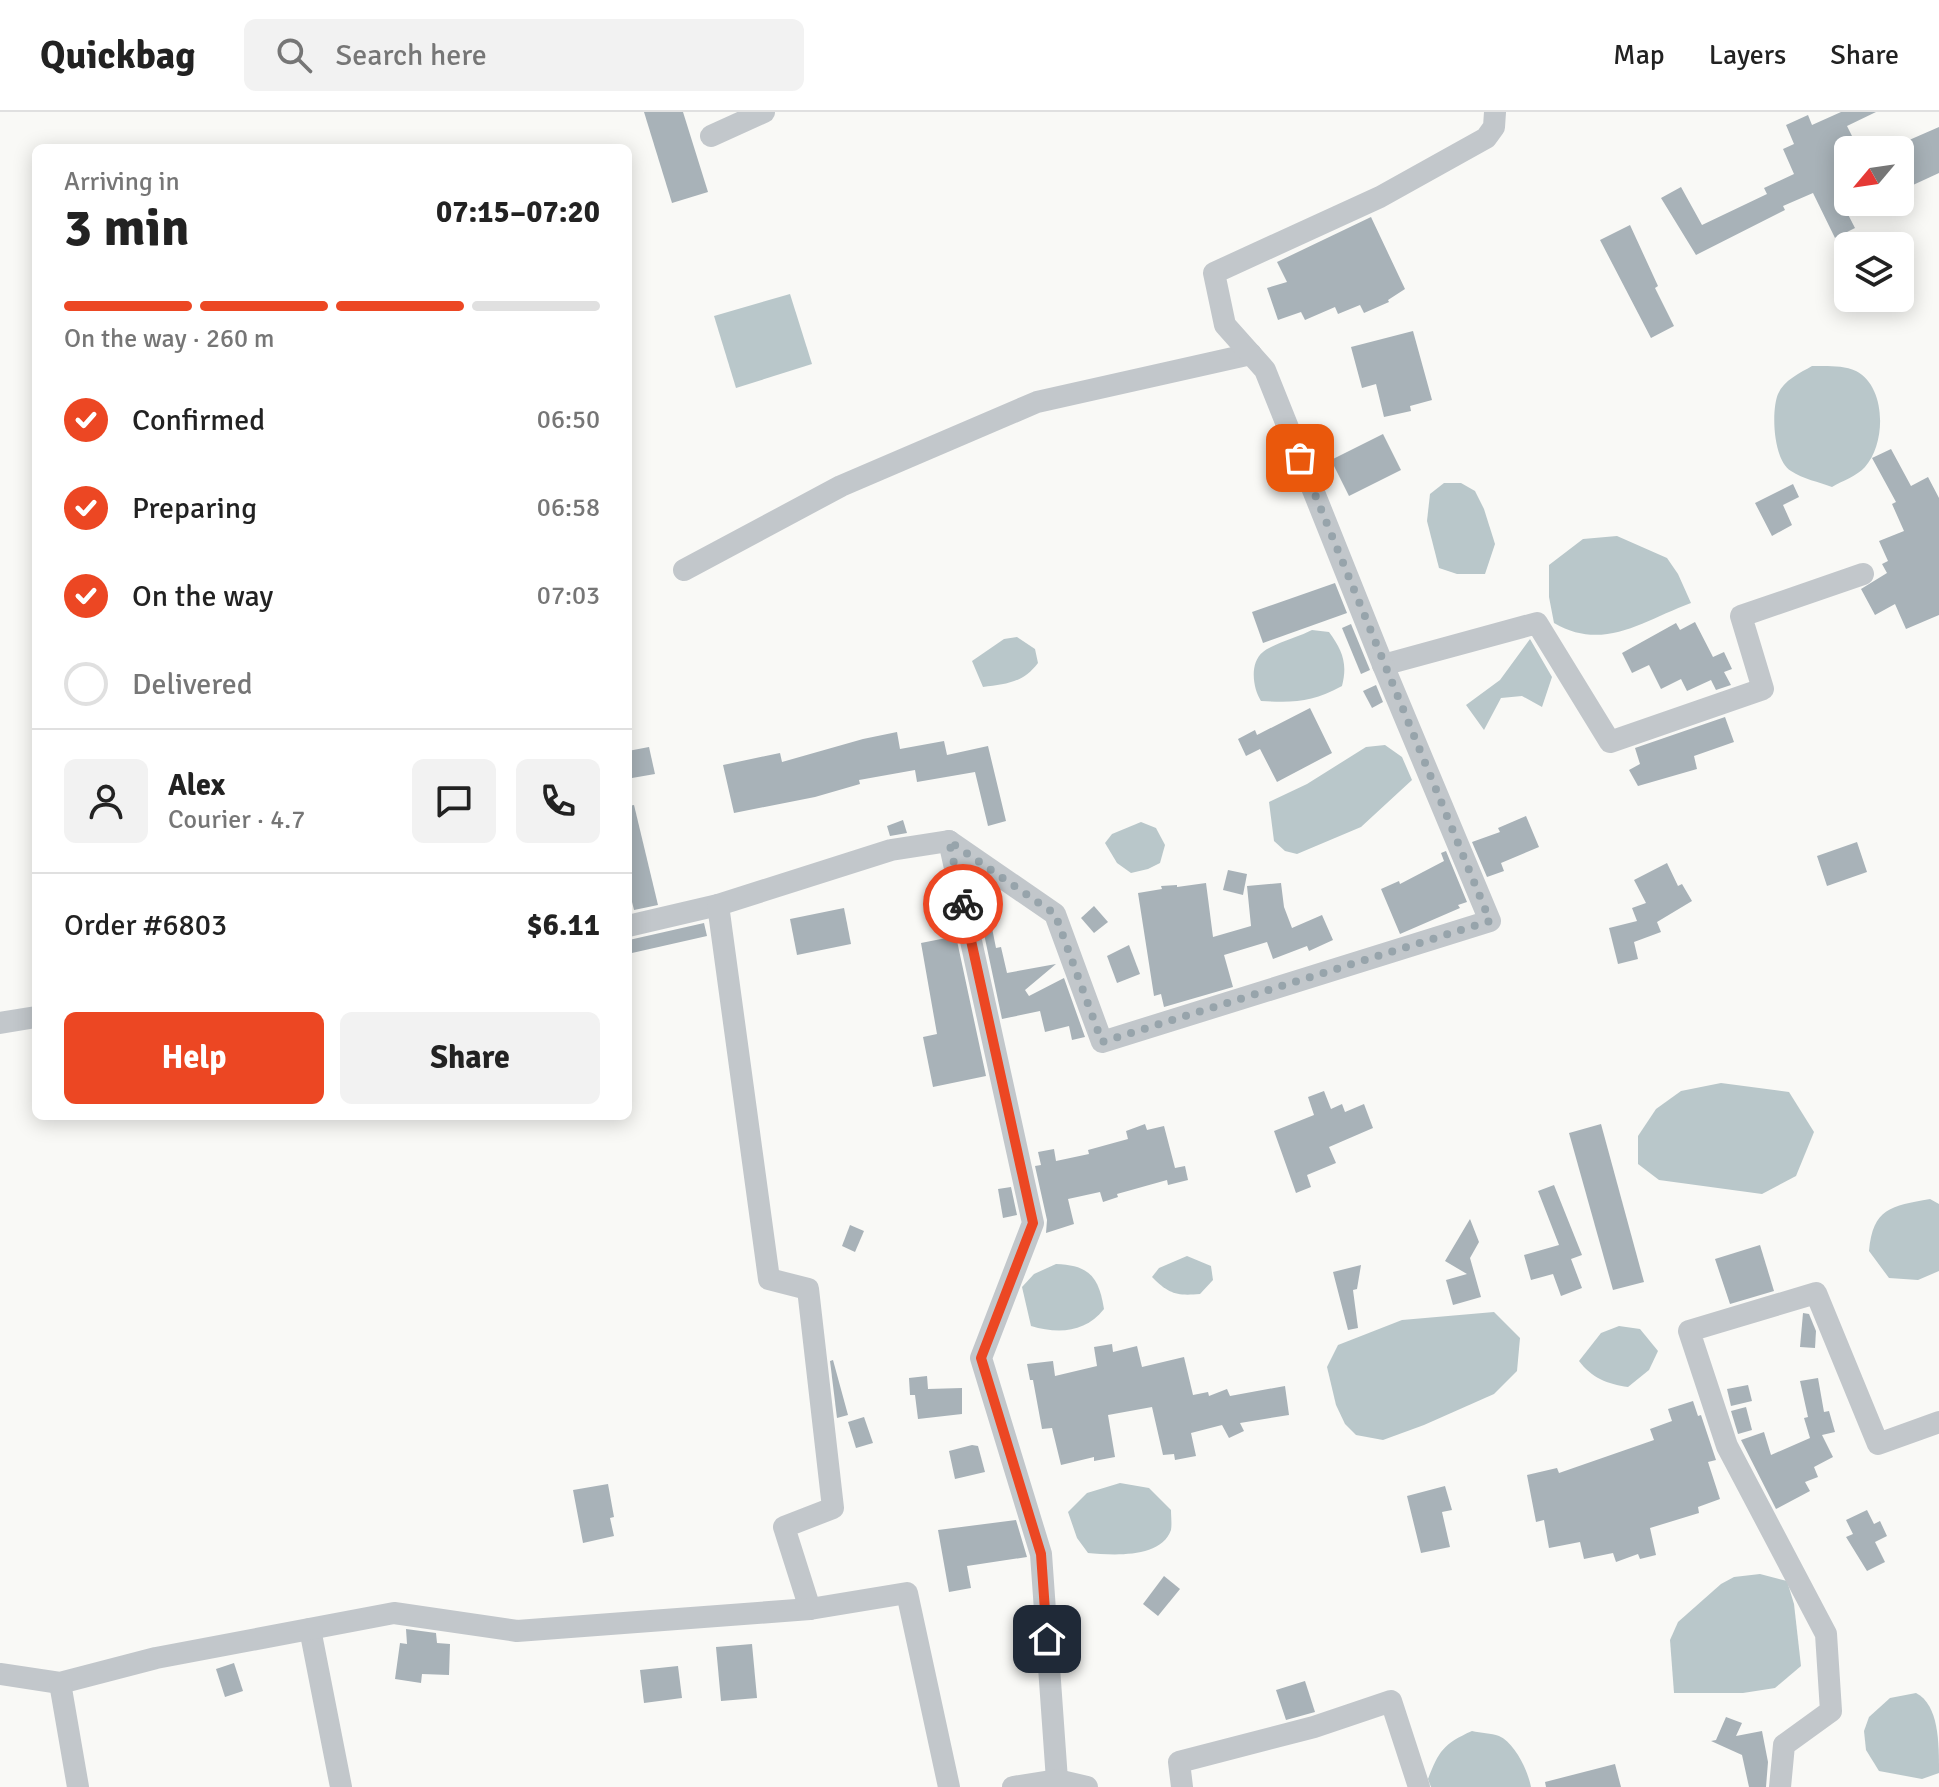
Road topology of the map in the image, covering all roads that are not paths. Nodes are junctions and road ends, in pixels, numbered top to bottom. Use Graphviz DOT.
graph roads {
  1 [pos="764,112"];
  2 [pos="1495,112"];
  3 [pos="711,136"];
  4 [pos="1251,354"];
  5 [pos="684,570"];
  6 [pos="1863,574"];
  7 [pos="1383,665"];
  8 [pos="949,841"];
  9 [pos="718,905"];
  10 [pos="632,925"];
  11 [pos="32,1018"];
  12 [pos="0,1023"];
  13 [pos="1939,1422"];
  14 [pos="810,1609"];
  15 [pos="310,1629"];
  16 [pos="0,1674"];
  17 [pos="60,1683"];
  18 [pos="1057,1780"];
  19 [pos="78,1787"];
  20 [pos="341,1787"];
  21 [pos="949,1787"];
  22 [pos="1013,1787"];
  23 [pos="1087,1787"];
  24 [pos="1182,1787"];
  25 [pos="1419,1787"];
  26 [pos="1780,1787"];
  1 -- 3 [label="street"];
  2 -- 4 [label="street"];
  4 -- 5 [label="street"];
  4 -- 7 [label="street"];
  6 -- 7 [label="street"];
  7 -- 8 [label="street"];
  8 -- 9 [label="street"];
  8 -- 18 [label="street"];
  9 -- 10 [label="street"];
  9 -- 14 [label="street"];
  11 -- 12 [label="street"];
  13 -- 26 [label="street"];
  14 -- 15 [label="street"];
  14 -- 21 [label="street"];
  15 -- 17 [label="street"];
  15 -- 20 [label="street"];
  16 -- 17 [label="street"];
  17 -- 19 [label="street"];
  18 -- 22 [label="street"];
  18 -- 23 [label="street"];
  24 -- 25 [label="street"];
}
